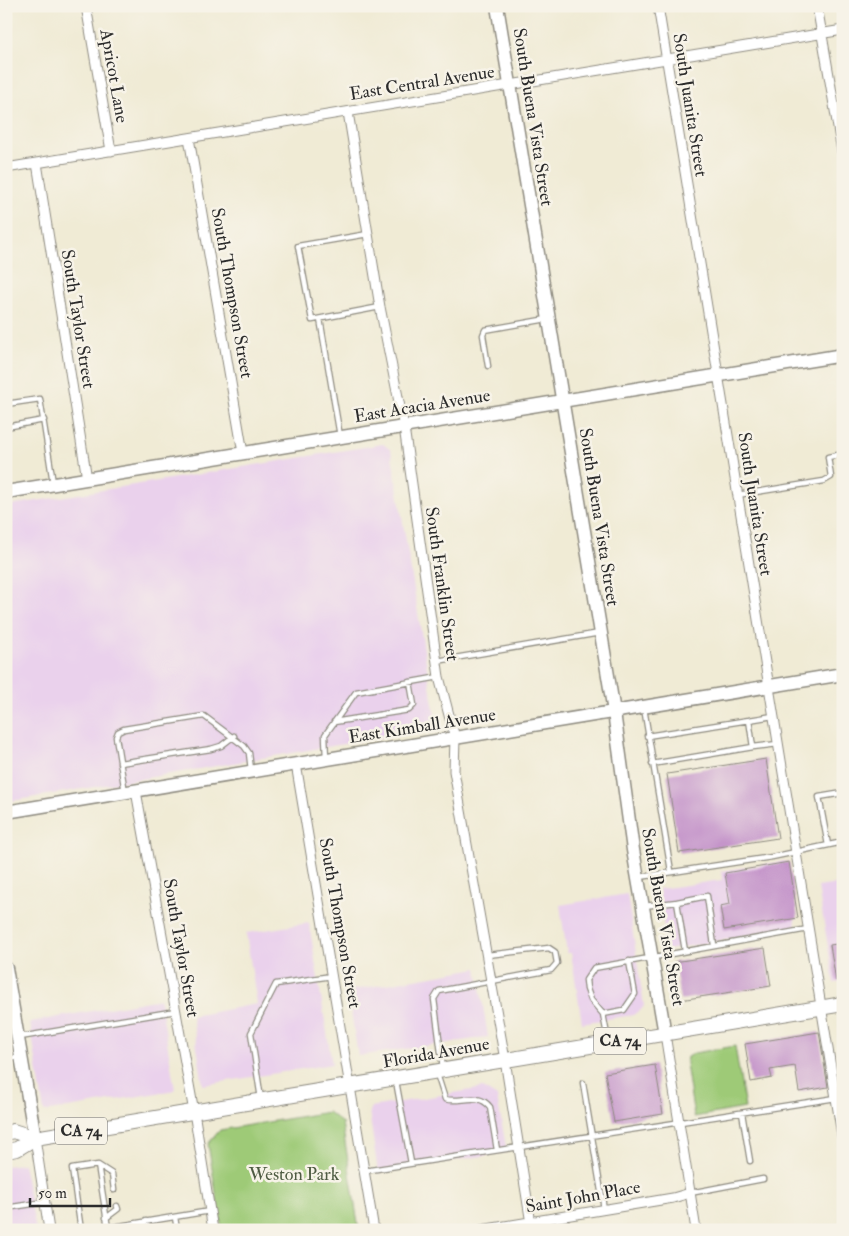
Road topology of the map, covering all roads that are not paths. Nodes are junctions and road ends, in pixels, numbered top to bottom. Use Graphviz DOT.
graph roads {
  1 [pos="86,6"];
  2 [pos="497,6"];
  3 [pos="658,6"];
  4 [pos="817,6"];
  5 [pos="843,30"];
  6 [pos="821,33"];
  7 [pos="666,59"];
  8 [pos="510,85"];
  9 [pos="348,112"];
  10 [pos="189,138"];
  11 [pos="111,151"];
  12 [pos="843,157"];
  13 [pos="37,163"];
  14 [pos="6,168"];
  15 [pos="368,234"];
  16 [pos="380,307"];
  17 [pos="320,319"];
  18 [pos="549,319"];
  19 [pos="843,355"];
  20 [pos="488,366"];
  21 [pos="718,376"];
  22 [pos="562,401"];
  23 [pos="6,404"];
  24 [pos="44,420"];
  25 [pos="6,427"];
  26 [pos="404,427"];
  27 [pos="340,438"];
  28 [pos="243,453"];
  29 [pos="843,454"];
  30 [pos="87,479"];
  31 [pos="54,484"];
  32 [pos="6,492"];
  33 [pos="737,495"];
  34 [pos="600,633"];
  35 [pos="436,661"];
  36 [pos="843,674"];
  37 [pos="439,678"];
  38 [pos="410,682"];
  39 [pos="768,686"];
  40 [pos="644,707"];
  41 [pos="614,712"];
  42 [pos="773,716"];
  43 [pos="749,720"];
  44 [pos="334,722"];
  45 [pos="234,736"];
  46 [pos="648,736"];
  47 [pos="455,738"];
  48 [pos="778,744"];
  49 [pos="753,747"];
  50 [pos="326,759"];
  51 [pos="120,763"];
  52 [pos="296,764"];
  53 [pos="652,764"];
  54 [pos="252,772"];
  55 [pos="131,792"];
  56 [pos="843,793"];
  57 [pos="6,812"];
  58 [pos="843,842"];
  59 [pos="828,845"];
  60 [pos="796,852"];
  61 [pos="672,871"];
  62 [pos="638,878"];
  63 [pos="677,902"];
  64 [pos="643,906"];
  65 [pos="808,929"];
  66 [pos="714,945"];
  67 [pos="685,950"];
  68 [pos="487,955"];
  69 [pos="651,956"];
  70 [pos="629,961"];
  71 [pos="7,975"];
  72 [pos="332,976"];
  73 [pos="491,980"];
  74 [pos="843,1004"];
  75 [pos="821,1008"];
  76 [pos="176,1012"];
  77 [pos="603,1014"];
  78 [pos="665,1034"];
  79 [pos="18,1037"];
  80 [pos="608,1043"];
  81 [pos="22,1056"];
  82 [pos="6,1059"];
  83 [pos="505,1060"];
  84 [pos="440,1071"];
  85 [pos="396,1078"];
  86 [pos="583,1083"];
  87 [pos="351,1086"];
  88 [pos="836,1098"];
  89 [pos="262,1101"];
  90 [pos="840,1108"];
  91 [pos="194,1112"];
  92 [pos="742,1113"];
  93 [pos="679,1123"];
  94 [pos="6,1133"];
  95 [pos="592,1134"];
  96 [pos="35,1138"];
  97 [pos="843,1140"];
  98 [pos="519,1146"];
  99 [pos="497,1150"];
  100 [pos="6,1151"];
  101 [pos="750,1161"];
  102 [pos="411,1163"];
  103 [pos="98,1165"];
  104 [pos="364,1171"];
  105 [pos="763,1179"];
  106 [pos="114,1190"];
  107 [pos="690,1193"];
  108 [pos="45,1202"];
  109 [pos="118,1206"];
  110 [pos="6,1208"];
  111 [pos="604,1209"];
  112 [pos="210,1211"];
  113 [pos="175,1217"];
  114 [pos="106,1218"];
  115 [pos="146,1221"];
  116 [pos="532,1226"];
  117 [pos="111,1228"];
  118 [pos="49,1230"];
  119 [pos="81,1230"];
  120 [pos="95,1230"];
  121 [pos="147,1230"];
  122 [pos="177,1230"];
  123 [pos="212,1230"];
  124 [pos="374,1230"];
  125 [pos="481,1230"];
  126 [pos="696,1230"];
  1 -- 11 [label="street, Apricot Lane"];
  2 -- 8 [label="street, South Buena Vista Street"];
  3 -- 7 [label="street, South Juanita Street"];
  4 -- 6 [label="street"];
  5 -- 6 [label="street, East Central Avenue"];
  6 -- 7 [label="street, East Central Avenue"];
  6 -- 12 [label="street"];
  7 -- 8 [label="street, East Central Avenue"];
  7 -- 21 [label="street, South Juanita Street"];
  8 -- 9 [label="street, East Central Avenue"];
  8 -- 18 [label="street, South Buena Vista Street"];
  9 -- 10 [label="street, East Central Avenue"];
  9 -- 15 [label="street, South Franklin Street"];
  10 -- 11 [label="street, East Central Avenue"];
  10 -- 28 [label="street, South Thompson Street"];
  11 -- 13 [label="street, East Central Avenue"];
  13 -- 14 [label="street, East Central Avenue"];
  13 -- 30 [label="street, South Taylor Street"];
  15 -- 16 [label="street, South Franklin Street"];
  15 -- 17 [label="lane"];
  16 -- 17 [label="lane"];
  16 -- 26 [label="street, South Franklin Street"];
  17 -- 27 [label="lane"];
  18 -- 20 [label="lane"];
  18 -- 22 [label="street, South Buena Vista Street"];
  19 -- 21 [label="street, East Acacia Avenue"];
  21 -- 22 [label="street, East Acacia Avenue"];
  21 -- 33 [label="street, South Juanita Street"];
  22 -- 26 [label="street, East Acacia Avenue"];
  22 -- 34 [label="street, South Buena Vista Street"];
  23 -- 24 [label="lane"];
  24 -- 25 [label="lane"];
  24 -- 31 [label="lane"];
  26 -- 27 [label="street, East Acacia Avenue"];
  26 -- 35 [label="street, South Franklin Street"];
  27 -- 28 [label="street, East Acacia Avenue"];
  28 -- 30 [label="street, East Acacia Avenue"];
  29 -- 33 [label="lane"];
  30 -- 31 [label="street, East Acacia Avenue"];
  31 -- 32 [label="street, East Acacia Avenue"];
  33 -- 39 [label="street, South Juanita Street"];
  34 -- 35 [label="lane"];
  34 -- 41 [label="street, South Buena Vista Street"];
  35 -- 37 [label="street, South Franklin Street"];
  36 -- 39 [label="street, East Kimball Avenue"];
  37 -- 38 [label="lane"];
  37 -- 47 [label="street, South Franklin Street"];
  38 -- 44 [label="lane"];
  38 -- 44 [label="lane"];
  39 -- 40 [label="street, East Kimball Avenue"];
  39 -- 42 [label="street, South Juanita Street"];
  40 -- 41 [label="street, East Kimball Avenue"];
  40 -- 46 [label="lane"];
  41 -- 47 [label="street, East Kimball Avenue"];
  41 -- 62 [label="street, South Buena Vista Street"];
  42 -- 43 [label="lane"];
  42 -- 48 [label="street, South Juanita Street"];
  43 -- 46 [label="lane"];
  43 -- 49 [label="lane"];
  44 -- 50 [label="lane"];
  45 -- 51 [label="lane"];
  45 -- 51 [label="lane"];
  45 -- 54 [label="lane"];
  46 -- 53 [label="lane"];
  47 -- 50 [label="street, East Kimball Avenue"];
  47 -- 68 [label="street, South Franklin Street"];
  48 -- 49 [label="lane"];
  48 -- 60 [label="street, South Juanita Street"];
  49 -- 53 [label="lane"];
  50 -- 52 [label="street, East Kimball Avenue"];
  51 -- 55 [label="lane"];
  52 -- 54 [label="street, East Kimball Avenue"];
  52 -- 72 [label="street, South Thompson Street"];
  53 -- 61 [label="lane"];
  54 -- 55 [label="street, East Kimball Avenue"];
  55 -- 57 [label="street, East Kimball Avenue"];
  55 -- 76 [label="street, South Taylor Street"];
  56 -- 59 [label="lane"];
  58 -- 59 [label="lane"];
  59 -- 60 [label="lane"];
  60 -- 61 [label="lane"];
  60 -- 65 [label="street, South Juanita Street"];
  61 -- 62 [label="lane"];
  62 -- 64 [label="street, South Buena Vista Street"];
  63 -- 64 [label="lane"];
  63 -- 66 [label="lane"];
  63 -- 67 [label="lane"];
  64 -- 69 [label="street, South Buena Vista Street"];
  65 -- 66 [label="lane"];
  65 -- 75 [label="street, South Juanita Street"];
  66 -- 67 [label="lane"];
  67 -- 69 [label="lane"];
  68 -- 73 [label="street, South Franklin Street"];
  68 -- 73 [label="lane"];
  69 -- 70 [label="lane"];
  69 -- 78 [label="street, South Buena Vista Street"];
  70 -- 77 [label="lane"];
  70 -- 77 [label="lane"];
  71 -- 79 [label="street"];
  72 -- 87 [label="street, South Thompson Street"];
  72 -- 89 [label="lane"];
  73 -- 83 [label="street, South Franklin Street"];
  73 -- 84 [label="lane"];
  74 -- 75 [label="main road, Florida Avenue / CA 74"];
  75 -- 78 [label="main road, Florida Avenue / CA 74"];
  75 -- 88 [label="street, South Juanita Street"];
  76 -- 79 [label="lane"];
  76 -- 91 [label="street, South Taylor Street"];
  77 -- 80 [label="lane"];
  78 -- 80 [label="main road, Florida Avenue / CA 74"];
  78 -- 93 [label="street"];
  79 -- 81 [label="street"];
  80 -- 83 [label="main road, Florida Avenue / CA 74"];
  81 -- 82 [label="lane"];
  81 -- 96 [label="street"];
  83 -- 84 [label="main road, Florida Avenue / CA 74"];
  83 -- 98 [label="street, South Franklin Street"];
  84 -- 85 [label="main road, Florida Avenue / CA 74"];
  84 -- 99 [label="lane"];
  85 -- 87 [label="main road, Florida Avenue / CA 74"];
  85 -- 102 [label="lane"];
  86 -- 95 [label="lane"];
  87 -- 89 [label="main road, Florida Avenue / CA 74"];
  87 -- 104 [label="street, South Thompson Street"];
  88 -- 90 [label="street, South Juanita Street"];
  88 -- 92 [label="lane"];
  89 -- 91 [label="main road, Florida Avenue / CA 74"];
  90 -- 97 [label="street, South Juanita Street"];
  91 -- 96 [label="main road, Florida Avenue / CA 74"];
  91 -- 112 [label="street, South Taylor Street"];
  92 -- 93 [label="lane"];
  92 -- 101 [label="lane"];
  93 -- 95 [label="lane"];
  93 -- 107 [label="street"];
  94 -- 96 [label="main road, Florida Avenue / CA 74"];
  95 -- 98 [label="lane"];
  95 -- 111 [label="lane"];
  96 -- 100 [label="main road, Florida Avenue / CA 74"];
  96 -- 108 [label="street"];
  98 -- 99 [label="lane"];
  98 -- 116 [label="street, South Franklin Street"];
  99 -- 102 [label="lane"];
  102 -- 104 [label="lane"];
  103 -- 106 [label="lane"];
  103 -- 114 [label="lane"];
  103 -- 119 [label="lane"];
  104 -- 124 [label="street, South Thompson Street"];
  105 -- 107 [label="lane"];
  107 -- 111 [label="street, Saint John Place"];
  107 -- 126 [label="street"];
  108 -- 110 [label="lane"];
  108 -- 118 [label="street"];
  109 -- 114 [label="lane"];
  111 -- 116 [label="street, Saint John Place"];
  112 -- 113 [label="lane"];
  112 -- 123 [label="street, South Taylor Street"];
  113 -- 115 [label="lane"];
  113 -- 122 [label="lane"];
  114 -- 117 [label="lane"];
  115 -- 117 [label="lane"];
  115 -- 121 [label="lane"];
  116 -- 125 [label="street, Saint John Place"];
  117 -- 120 [label="lane"];
}
